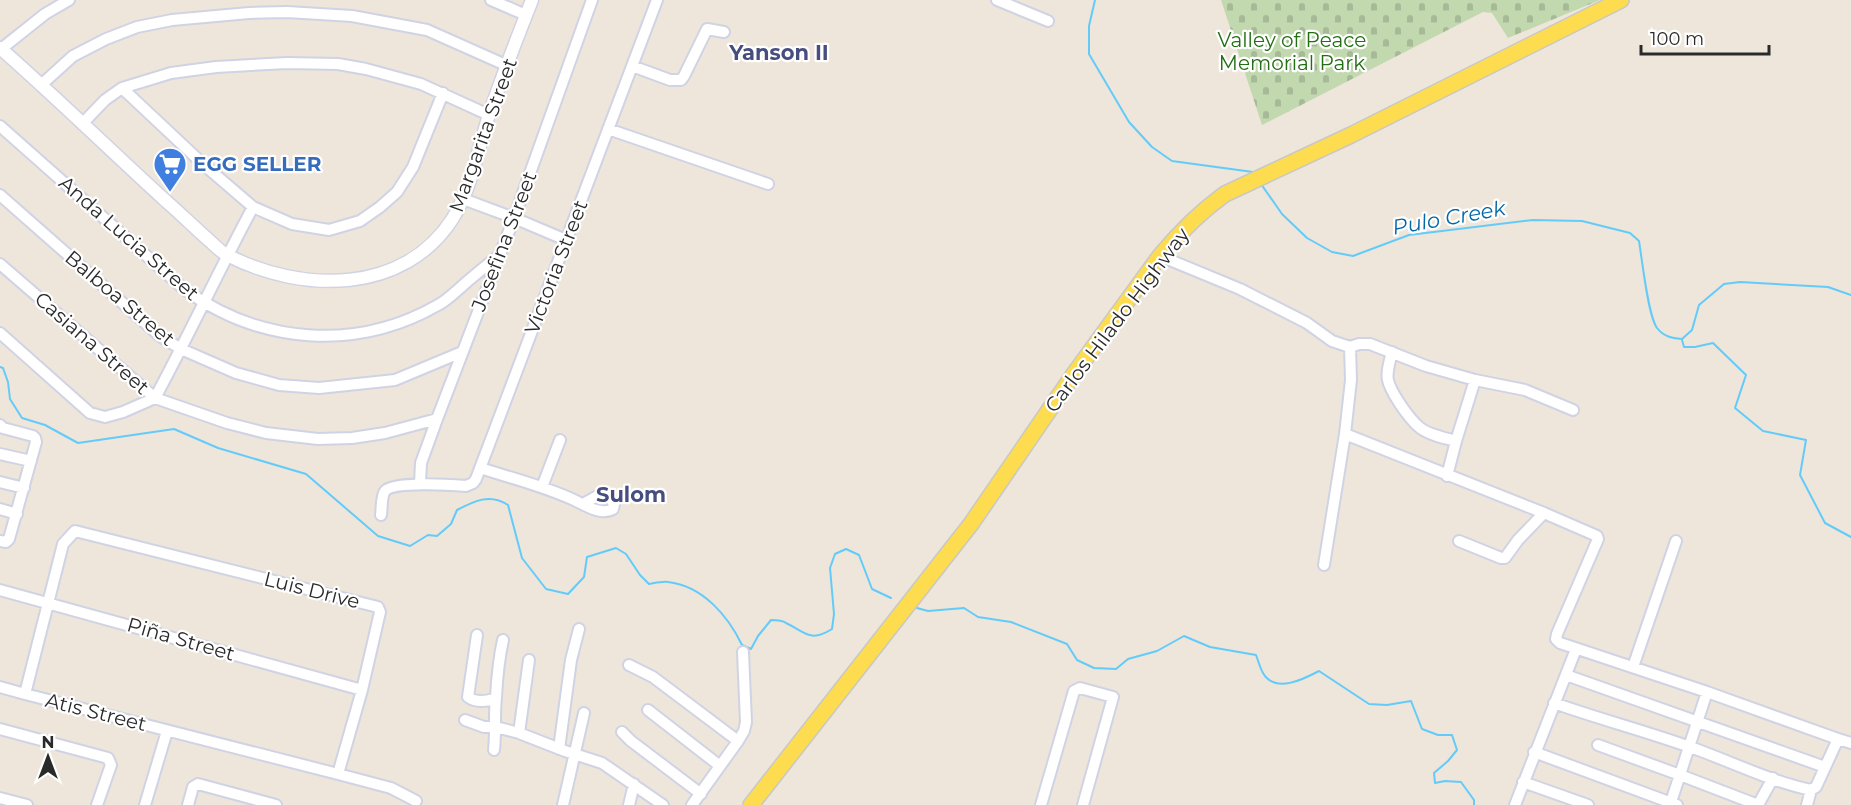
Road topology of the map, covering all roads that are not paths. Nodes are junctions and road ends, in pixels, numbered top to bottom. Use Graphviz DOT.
graph roads {
  1 [pos="69,0"];
  2 [pos="491,0"];
  3 [pos="532,0"];
  4 [pos="592,0"];
  5 [pos="657,0"];
  6 [pos="997,0"];
  7 [pos="1621,0"];
  8 [pos="526,15"];
  9 [pos="1048,21"];
  10 [pos="724,32"];
  11 [pos="0,48"];
  12 [pos="507,66"];
  13 [pos="632,66"];
  14 [pos="41,85"];
  15 [pos="122,88"];
  16 [pos="443,93"];
  17 [pos="489,115"];
  18 [pos="82,124"];
  19 [pos="0,126"];
  20 [pos="608,129"];
  21 [pos="768,184"];
  22 [pos="0,195"];
  23 [pos="463,199"];
  24 [pos="253,207"];
  25 [pos="514,218"];
  26 [pos="566,240"];
  27 [pos="227,255"];
  28 [pos="498,256"];
  29 [pos="1160,256"];
  30 [pos="0,264"];
  31 [pos="203,303"];
  32 [pos="0,333"];
  33 [pos="1350,347"];
  34 [pos="181,349"];
  35 [pos="462,352"];
  36 [pos="1392,352"];
  37 [pos="1475,381"];
  38 [pos="155,398"];
  39 [pos="1574,410"];
  40 [pos="436,419"];
  41 [pos="0,425"];
  42 [pos="1345,434"];
  43 [pos="560,440"];
  44 [pos="1456,441"];
  45 [pos="0,454"];
  46 [pos="31,461"];
  47 [pos="480,468"];
  48 [pos="1448,476"];
  49 [pos="0,482"];
  50 [pos="420,483"];
  51 [pos="542,487"];
  52 [pos="24,488"];
  53 [pos="583,504"];
  54 [pos="0,509"];
  55 [pos="1544,513"];
  56 [pos="17,514"];
  57 [pos="381,515"];
  58 [pos="0,541"];
  59 [pos="1459,542"];
  60 [pos="1676,542"];
  61 [pos="1324,565"];
  62 [pos="0,590"];
  63 [pos="47,602"];
  64 [pos="579,628"];
  65 [pos="477,635"];
  66 [pos="503,640"];
  67 [pos="1576,649"];
  68 [pos="743,652"];
  69 [pos="529,660"];
  70 [pos="629,665"];
  71 [pos="1633,667"];
  72 [pos="1566,675"];
  73 [pos="0,687"];
  74 [pos="362,690"];
  75 [pos="1707,692"];
  76 [pos="25,694"];
  77 [pos="495,699"];
  78 [pos="1554,703"];
  79 [pos="648,710"];
  80 [pos="584,713"];
  81 [pos="465,720"];
  82 [pos="1697,722"];
  83 [pos="496,727"];
  84 [pos="0,729"];
  85 [pos="166,731"];
  86 [pos="622,732"];
  87 [pos="519,733"];
  88 [pos="1838,740"];
  89 [pos="738,741"];
  90 [pos="1851,743"];
  91 [pos="1598,745"];
  92 [pos="1689,746"];
  93 [pos="559,749"];
  94 [pos="494,750"];
  95 [pos="1534,752"];
  96 [pos="574,754"];
  97 [pos="720,766"];
  98 [pos="1825,767"];
  99 [pos="338,774"];
  100 [pos="1680,775"];
  101 [pos="1773,778"];
  102 [pos="1523,782"];
  103 [pos="633,784"];
  104 [pos="1811,790"];
  105 [pos="701,794"];
  106 [pos="0,798"];
  107 [pos="416,801"];
  108 [pos="1673,804"];
  109 [pos="27,805"];
  110 [pos="97,805"];
  111 [pos="145,805"];
  112 [pos="188,805"];
  113 [pos="276,805"];
  114 [pos="563,805"];
  115 [pos="628,805"];
  116 [pos="663,805"];
  117 [pos="692,805"];
  118 [pos="751,805"];
  119 [pos="1041,805"];
  120 [pos="1083,805"];
  121 [pos="1515,805"];
  122 [pos="1588,805"];
  123 [pos="1758,805"];
  124 [pos="1807,805"];
  1 -- 11 [label="street"];
  2 -- 8 [label="street"];
  3 -- 8 [label="street, Margarita Street"];
  4 -- 25 [label="street, Josefina Street"];
  5 -- 13 [label="street, Victoria Street"];
  6 -- 9 [label="street"];
  7 -- 29 [label="main road, Carlos Hilado Highway"];
  8 -- 12 [label="street, Margarita Street"];
  10 -- 13 [label="street"];
  11 -- 14 [label="street, Margarita Street"];
  12 -- 14 [label="street"];
  12 -- 17 [label="street, Margarita Street"];
  13 -- 20 [label="street, Victoria Street"];
  14 -- 18 [label="street, Margarita Street"];
  15 -- 16 [label="street"];
  15 -- 18 [label="street"];
  15 -- 24 [label="street"];
  16 -- 17 [label="street"];
  16 -- 24 [label="street"];
  17 -- 23 [label="street, Margarita Street"];
  18 -- 27 [label="street, Margarita Street"];
  19 -- 31 [label="street, Anda Lucia Street"];
  20 -- 21 [label="street"];
  20 -- 26 [label="street, Victoria Street"];
  22 -- 34 [label="street, Balboa Street"];
  23 -- 25 [label="street"];
  23 -- 27 [label="street, Margarita Street"];
  24 -- 27 [label="street"];
  25 -- 26 [label="street"];
  25 -- 28 [label="street, Josefina Street"];
  26 -- 47 [label="street, Victoria Street"];
  27 -- 31 [label="street"];
  28 -- 31 [label="street, Anda Lucia Street"];
  28 -- 35 [label="street, Josefina Street"];
  29 -- 33 [label="street"];
  29 -- 118 [label="main road, Carlos Hilado Highway"];
  30 -- 38 [label="street, Casiana Street"];
  31 -- 34 [label="street"];
  32 -- 38 [label="street"];
  33 -- 36 [label="street"];
  33 -- 42 [label="street"];
  34 -- 35 [label="street, Balboa Street"];
  34 -- 38 [label="street"];
  35 -- 40 [label="street, Josefina Street"];
  36 -- 37 [label="street"];
  36 -- 44 [label="street"];
  37 -- 39 [label="street"];
  37 -- 44 [label="street"];
  38 -- 40 [label="street, Casiana Street"];
  40 -- 50 [label="street, Josefina Street"];
  41 -- 46 [label="street"];
  42 -- 48 [label="street"];
  42 -- 61 [label="street"];
  43 -- 51 [label="street"];
  44 -- 48 [label="street"];
  45 -- 46 [label="street"];
  46 -- 52 [label="street"];
  47 -- 50 [label="street, Victoria Street"];
  47 -- 51 [label="street"];
  48 -- 55 [label="street"];
  49 -- 52 [label="street"];
  50 -- 57 [label="street"];
  51 -- 53 [label="street"];
  52 -- 56 [label="street"];
  54 -- 56 [label="street"];
  55 -- 59 [label="street"];
  55 -- 67 [label="street"];
  56 -- 58 [label="street"];
  60 -- 71 [label="street"];
  62 -- 63 [label="street, Piña Street"];
  63 -- 74 [label="street, Piña Street"];
  63 -- 74 [label="street, Luis Drive"];
  63 -- 76 [label="street, Luis Drive"];
  64 -- 93 [label="street"];
  65 -- 77 [label="street"];
  66 -- 77 [label="street"];
  67 -- 71 [label="street"];
  67 -- 72 [label="street"];
  68 -- 89 [label="street"];
  69 -- 87 [label="street"];
  70 -- 89 [label="street"];
  71 -- 75 [label="street"];
  72 -- 78 [label="street"];
  72 -- 82 [label="street"];
  73 -- 76 [label="street, Atis Street"];
  74 -- 99 [label="street, Luis Drive"];
  75 -- 82 [label="street"];
  75 -- 88 [label="street"];
  76 -- 85 [label="street, Atis Street"];
  77 -- 83 [label="street"];
  78 -- 92 [label="street"];
  78 -- 95 [label="street"];
  79 -- 97 [label="street"];
  80 -- 96 [label="street"];
  81 -- 83 [label="street"];
  82 -- 92 [label="street"];
  82 -- 98 [label="street"];
  83 -- 87 [label="street"];
  83 -- 94 [label="street"];
  84 -- 110 [label="street"];
  85 -- 99 [label="street"];
  85 -- 111 [label="street"];
  86 -- 105 [label="street"];
  87 -- 93 [label="street"];
  88 -- 90 [label="street"];
  88 -- 98 [label="street"];
  89 -- 97 [label="street"];
  91 -- 100 [label="street"];
  92 -- 100 [label="street"];
  92 -- 101 [label="street"];
  93 -- 96 [label="street"];
  95 -- 102 [label="street"];
  95 -- 108 [label="street"];
  96 -- 103 [label="street"];
  96 -- 114 [label="street"];
  97 -- 105 [label="street"];
  98 -- 104 [label="street"];
  99 -- 107 [label="street"];
  100 -- 108 [label="street"];
  100 -- 123 [label="street"];
  101 -- 104 [label="street"];
  101 -- 123 [label="street"];
  102 -- 121 [label="street"];
  102 -- 122 [label="street"];
  103 -- 115 [label="street"];
  103 -- 116 [label="street"];
  104 -- 124 [label="street"];
  105 -- 117 [label="street"];
  106 -- 109 [label="street"];
  112 -- 113 [label="street"];
  119 -- 120 [label="street"];
}
